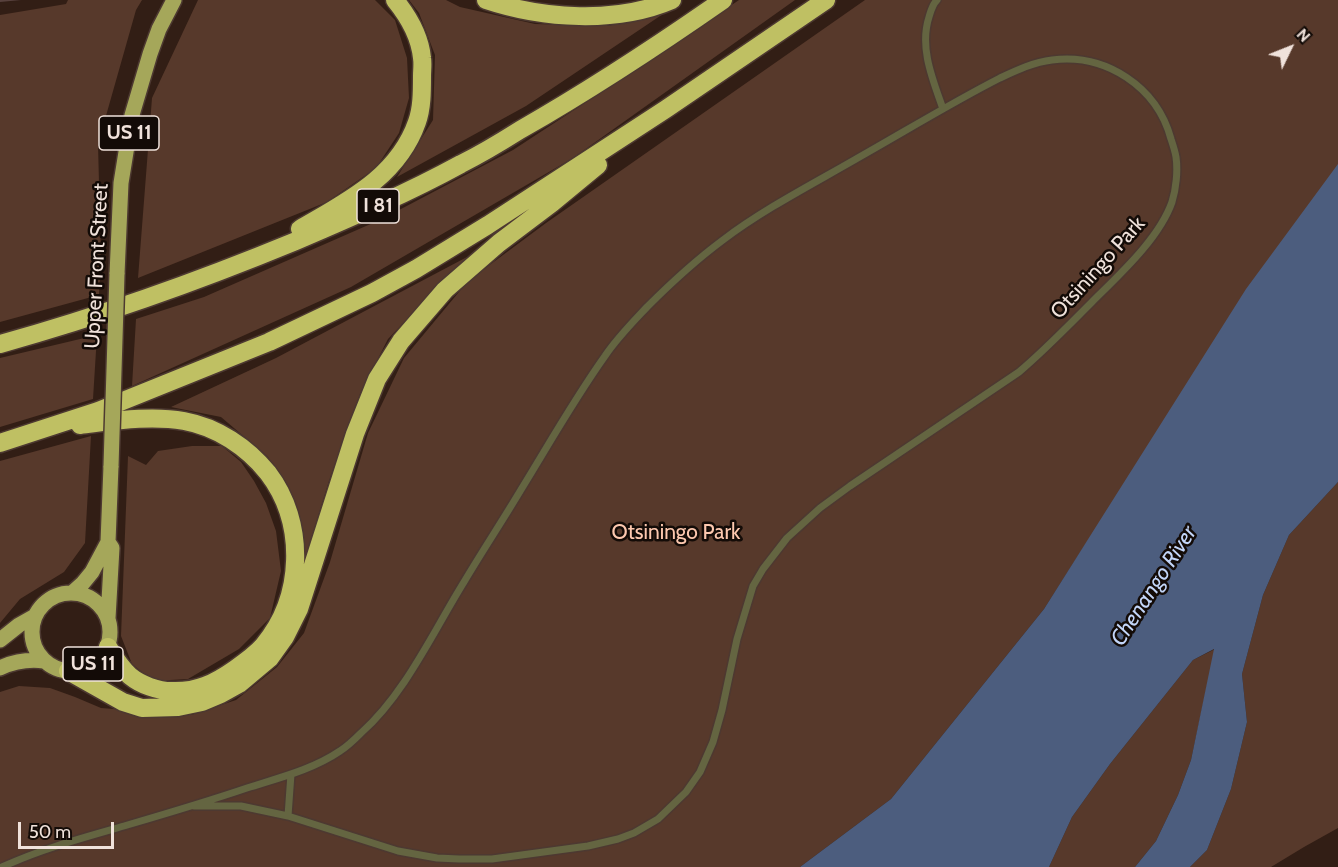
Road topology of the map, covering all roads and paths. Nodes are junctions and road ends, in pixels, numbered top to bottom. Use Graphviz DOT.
graph roads {
  1 [pos="174,0"];
  2 [pos="395,0"];
  3 [pos="486,0"];
  4 [pos="672,0"];
  5 [pos="723,0"];
  6 [pos="826,0"];
  7 [pos="936,0"];
  8 [pos="943,109"];
  9 [pos="666,110"];
  10 [pos="249,260"];
  11 [pos="0,344"];
  12 [pos="48,428"];
  13 [pos="0,443"];
  14 [pos="108,542"];
  15 [pos="73,592"];
  16 [pos="35,616"];
  17 [pos="108,618"];
  18 [pos="0,640"];
  19 [pos="108,647"];
  20 [pos="44,661"];
  21 [pos="0,668"];
  22 [pos="68,671"];
  23 [pos="291,774"];
  24 [pos="194,806"];
  25 [pos="288,816"];
  26 [pos="2,867"];
  1 -- 14 [label="main road, Upper Front Street / US 11, bridge"];
  2 -- 10 [label="highway"];
  3 -- 4 [label="highway"];
  5 -- 10 [label="highway, I 81"];
  6 -- 9 [label="highway"];
  7 -- 8 [label="lane"];
  8 -- 23 [label="lane, Otsiningo Park"];
  8 -- 25 [label="lane, Otsiningo Park"];
  9 -- 12 [label="highway"];
  9 -- 22 [label="highway"];
  10 -- 11 [label="highway, I 81"];
  12 -- 13 [label="highway"];
  12 -- 19 [label="highway"];
  14 -- 15 [label="main road, Upper Front Street / US 11"];
  14 -- 17 [label="main road, Upper Front Street / US 11"];
  15 -- 16 [label="main road, Upper Front Street / US 11"];
  15 -- 17 [label="main road"];
  16 -- 18 [label="main road, Upper Front Street / US 11"];
  16 -- 20 [label="main road"];
  17 -- 19 [label="main road, Upper Front Street / US 11"];
  19 -- 22 [label="main road, US 11"];
  20 -- 21 [label="main road, US 11"];
  20 -- 22 [label="main road, US 11"];
  23 -- 24 [label="lane, Otsiningo Park"];
  23 -- 25 [label="lane"];
  24 -- 25 [label="lane, Otsiningo Park"];
  24 -- 26 [label="lane, Otsiningo Park"];
}
